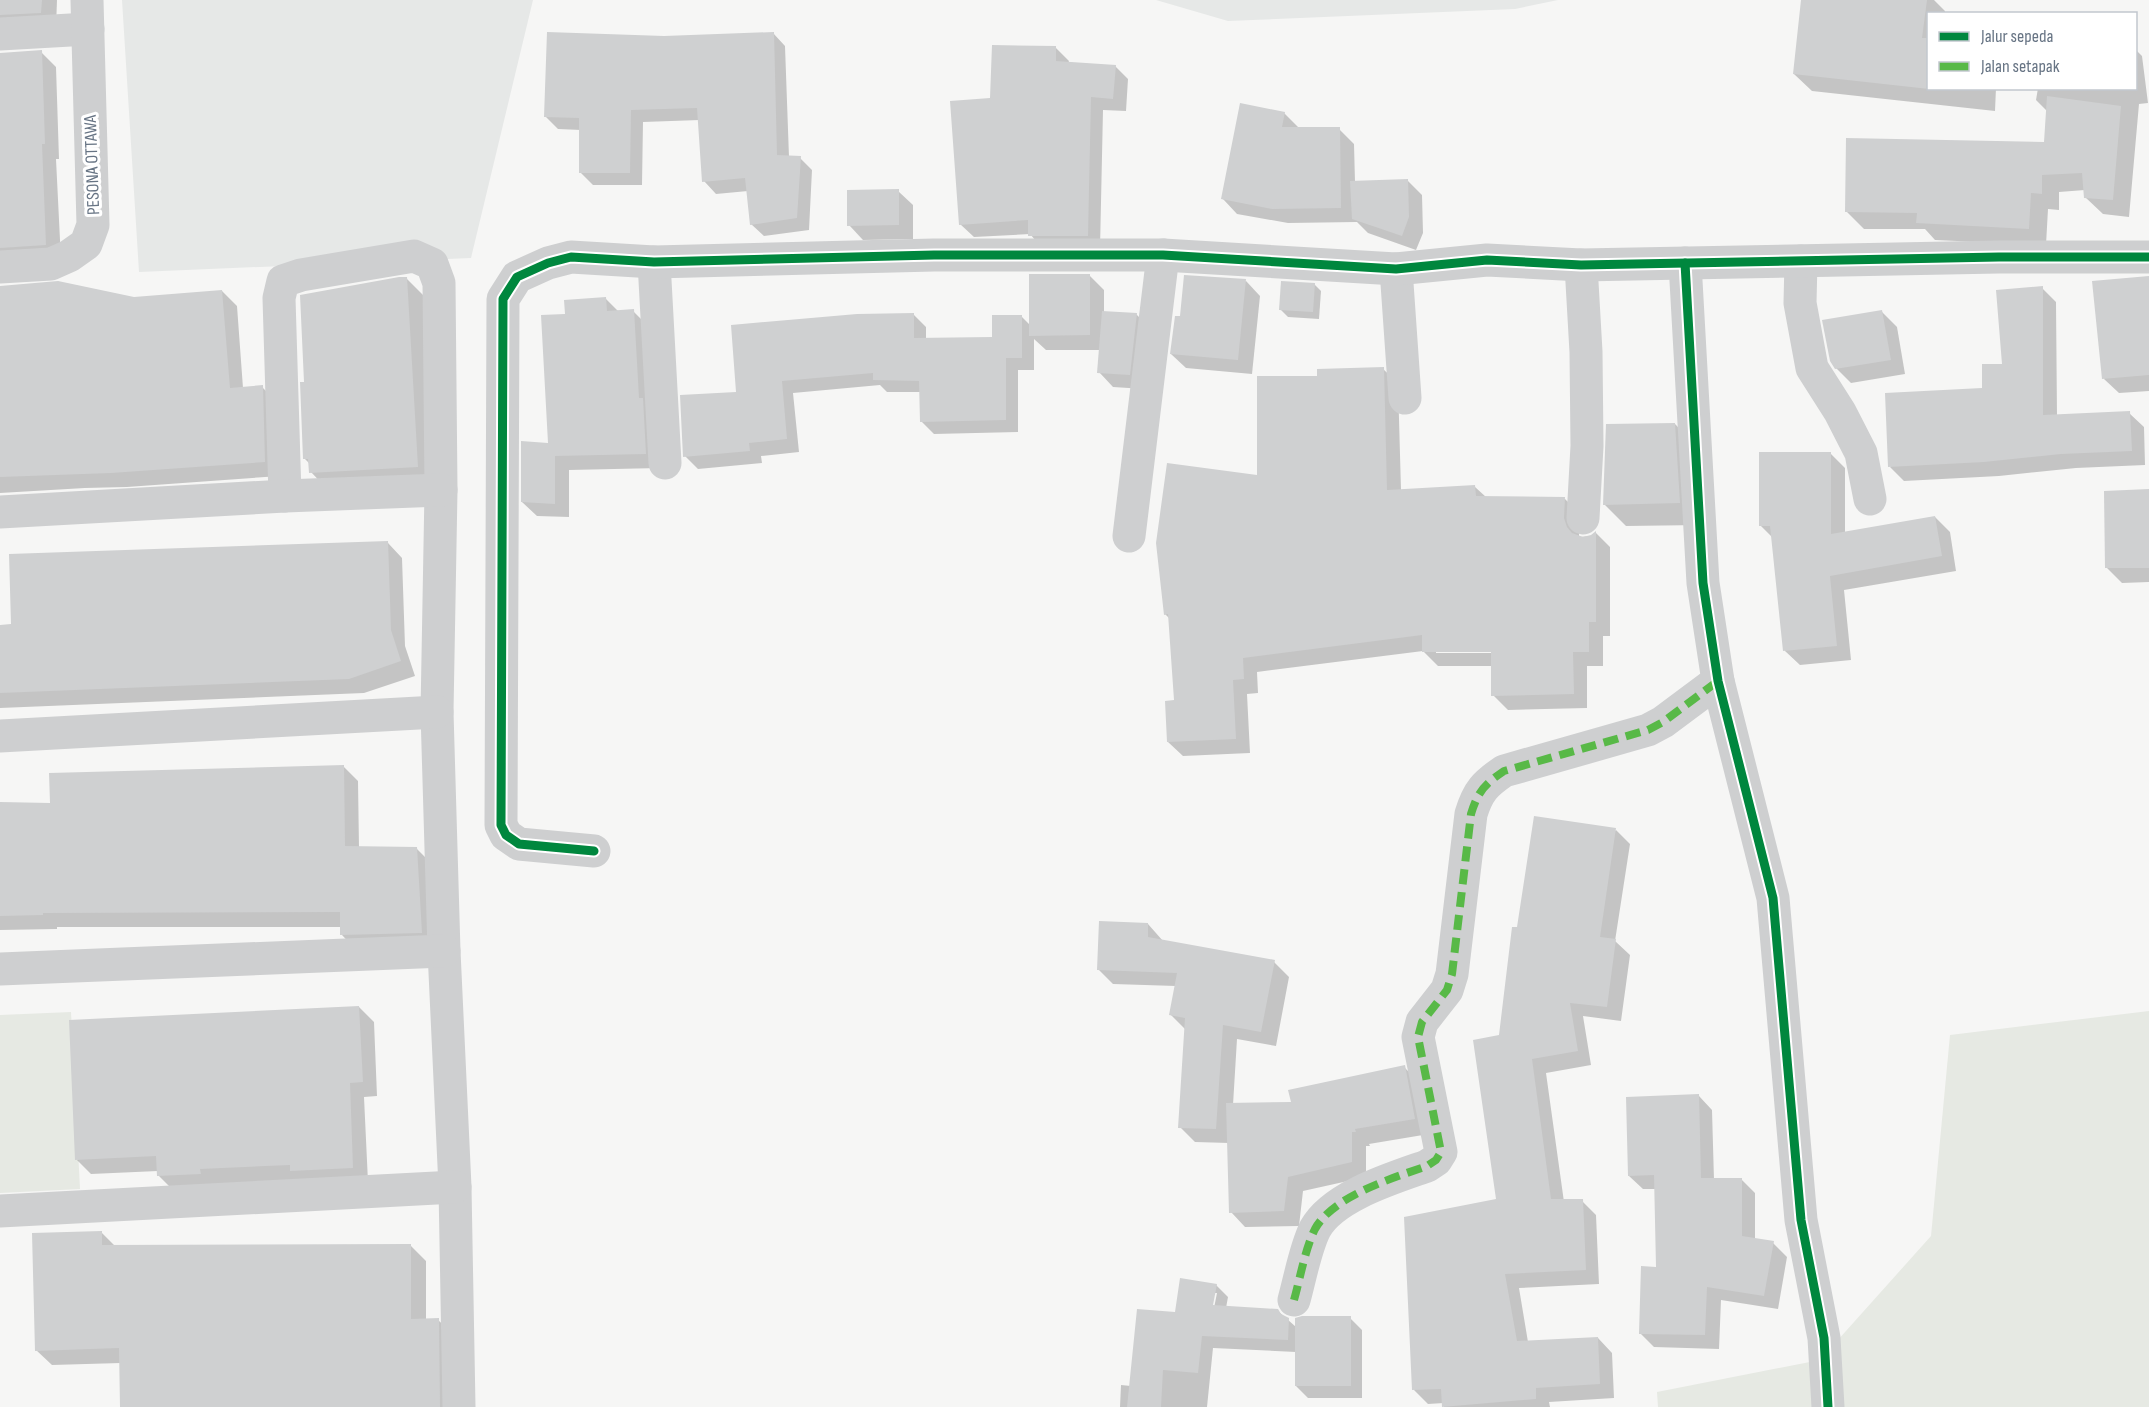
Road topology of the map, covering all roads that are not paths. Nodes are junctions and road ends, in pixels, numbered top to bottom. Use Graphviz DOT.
graph roads {
  1 [pos="87,15"];
  2 [pos="0,34"];
  3 [pos="1163,255"];
  4 [pos="2149,257"];
  5 [pos="1801,261"];
  6 [pos="654,262"];
  7 [pos="1685,263"];
  8 [pos="1581,265"];
  9 [pos="0,267"];
  10 [pos="1396,269"];
  11 [pos="1405,398"];
  12 [pos="665,462"];
  13 [pos="441,490"];
  14 [pos="285,496"];
  15 [pos="1870,499"];
  16 [pos="0,512"];
  17 [pos="1584,518"];
  18 [pos="1129,536"];
  19 [pos="1718,681"];
  20 [pos="436,712"];
  21 [pos="0,736"];
  22 [pos="594,850"];
  23 [pos="444,951"];
  24 [pos="0,969"];
  25 [pos="455,1187"];
  26 [pos="0,1211"];
  27 [pos="1294,1300"];
  28 [pos="459,1407"];
  29 [pos="1827,1407"];
  1 -- 2 [label="street, PESONA OTTAWA"];
  1 -- 9 [label="street, PESONA OTTAWA"];
  3 -- 6 [label="street"];
  3 -- 10 [label="street"];
  3 -- 18 [label="street"];
  4 -- 5 [label="street"];
  5 -- 7 [label="street"];
  5 -- 15 [label="street"];
  6 -- 12 [label="street"];
  6 -- 22 [label="street"];
  7 -- 8 [label="street"];
  7 -- 19 [label="street"];
  8 -- 10 [label="street"];
  8 -- 17 [label="street"];
  10 -- 11 [label="street"];
  13 -- 14 [label="street"];
  13 -- 14 [label="street"];
  13 -- 20 [label="street"];
  14 -- 16 [label="street"];
  19 -- 27 [label="street"];
  19 -- 29 [label="street"];
  20 -- 21 [label="street"];
  20 -- 23 [label="street"];
  23 -- 24 [label="street"];
  23 -- 25 [label="street"];
  25 -- 26 [label="street"];
  25 -- 28 [label="street"];
}
